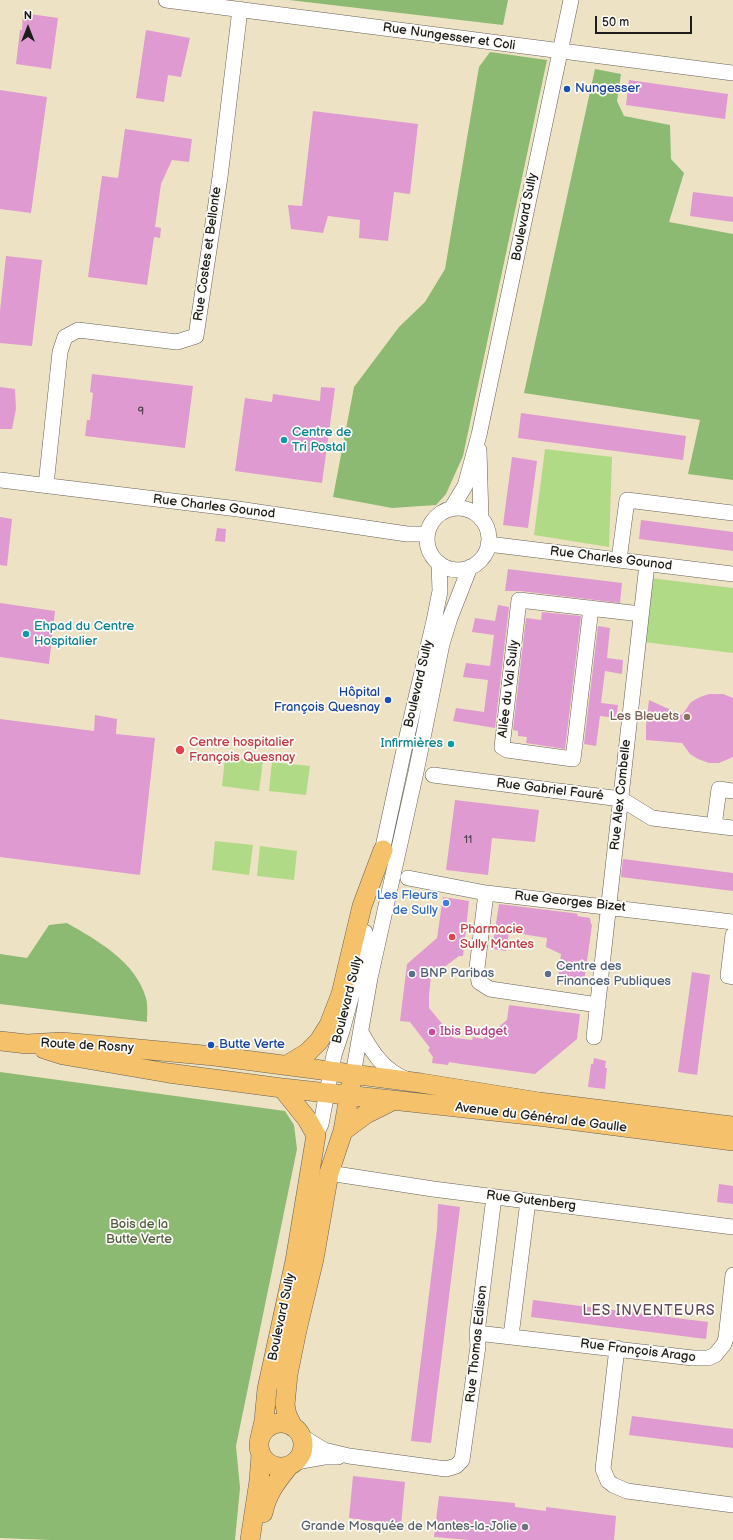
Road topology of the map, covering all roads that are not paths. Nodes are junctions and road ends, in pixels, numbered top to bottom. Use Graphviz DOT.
graph roads {
  1 [pos="166,0"];
  2 [pos="571,0"];
  3 [pos="240,9"];
  4 [pos="560,51"];
  5 [pos="733,73"];
  6 [pos="479,435"];
  7 [pos="0,480"];
  8 [pos="46,485"];
  9 [pos="451,508"];
  10 [pos="733,513"];
  11 [pos="482,519"];
  12 [pos="427,534"];
  13 [pos="488,544"];
  14 [pos="619,560"];
  15 [pos="439,563"];
  16 [pos="647,564"];
  17 [pos="470,567"];
  18 [pos="733,574"];
  19 [pos="591,608"];
  20 [pos="640,614"];
  21 [pos="433,775"];
  22 [pos="733,791"];
  23 [pos="621,799"];
  24 [pos="714,826"];
  25 [pos="733,828"];
  26 [pos="383,850"];
  27 [pos="408,878"];
  28 [pos="486,893"];
  29 [pos="609,907"];
  30 [pos="733,922"];
  31 [pos="733,935"];
  32 [pos="733,977"];
  33 [pos="598,1005"];
  34 [pos="361,1032"];
  35 [pos="594,1037"];
  36 [pos="0,1041"];
  37 [pos="27,1044"];
  38 [pos="288,1065"];
  39 [pos="330,1072"];
  40 [pos="353,1075"];
  41 [pos="416,1083"];
  42 [pos="282,1088"];
  43 [pos="327,1093"];
  44 [pos="349,1096"];
  45 [pos="392,1101"];
  46 [pos="733,1126"];
  47 [pos="343,1131"];
  48 [pos="316,1135"];
  49 [pos="733,1141"];
  50 [pos="329,1173"];
  51 [pos="494,1196"];
  52 [pos="528,1201"];
  53 [pos="733,1227"];
  54 [pos="733,1275"];
  55 [pos="477,1333"];
  56 [pos="511,1336"];
  57 [pos="618,1348"];
  58 [pos="297,1431"];
  59 [pos="261,1446"];
  60 [pos="349,1456"];
  61 [pos="293,1464"];
  62 [pos="733,1505"];
  63 [pos="250,1540"];
  64 [pos="259,1540"];
  1 -- 3 [label="street, Rue Nungesser et Coli"];
  2 -- 4 [label="street, Boulevard Sully"];
  3 -- 4 [label="street, Rue Nungesser et Coli"];
  3 -- 8 [label="street, Rue Costes et Bellonte"];
  4 -- 5 [label="street, Rue Nungesser et Coli"];
  4 -- 6 [label="street, Boulevard Sully"];
  6 -- 9 [label="street"];
  6 -- 11 [label="street"];
  7 -- 8 [label="street, Rue Charles Gounod"];
  8 -- 12 [label="street, Rue Charles Gounod"];
  9 -- 11 [label="street"];
  9 -- 12 [label="street"];
  10 -- 14 [label="street"];
  11 -- 13 [label="street"];
  12 -- 15 [label="street"];
  13 -- 14 [label="street, Rue Charles Gounod"];
  13 -- 17 [label="street"];
  14 -- 16 [label="street, Rue Charles Gounod"];
  15 -- 17 [label="street"];
  15 -- 26 [label="street, Boulevard Sully"];
  16 -- 18 [label="street, Rue Charles Gounod"];
  16 -- 20 [label="street, Rue Alex Combelle"];
  17 -- 34 [label="street, Boulevard Sully"];
  19 -- 19 [label="street, Allée du Val Sully"];
  19 -- 20 [label="street, Allée du Val Sully"];
  20 -- 23 [label="street, Rue Alex Combelle"];
  21 -- 23 [label="street, Rue Gabriel Fauré"];
  22 -- 24 [label="street"];
  23 -- 24 [label="street, Rue Gabriel Fauré"];
  23 -- 29 [label="street, Rue Alex Combelle"];
  24 -- 25 [label="street, Rue Gabriel Fauré"];
  26 -- 38 [label="main road"];
  26 -- 39 [label="street, Boulevard Sully"];
  27 -- 28 [label="street, Rue Georges Bizet"];
  28 -- 29 [label="street, Rue Georges Bizet"];
  28 -- 33 [label="street"];
  29 -- 30 [label="street, Rue Georges Bizet"];
  29 -- 33 [label="street, Rue Alex Combelle"];
  31 -- 32 [label="street"];
  33 -- 35 [label="street, Rue Alex Combelle"];
  34 -- 40 [label="street, Boulevard Sully"];
  34 -- 41 [label="street"];
  36 -- 37 [label="main road"];
  37 -- 38 [label="main road, Route de Rosny"];
  37 -- 42 [label="main road, Route de Rosny"];
  38 -- 39 [label="main road, Route de Rosny"];
  39 -- 40 [label="main road, Route de Rosny"];
  39 -- 43 [label="street, Boulevard Sully"];
  40 -- 41 [label="main road, Avenue du Général de Gaulle"];
  40 -- 44 [label="main road, Boulevard Sully"];
  41 -- 46 [label="main road, Avenue du Général de Gaulle"];
  42 -- 43 [label="main road, Route de Rosny"];
  42 -- 48 [label="main road"];
  43 -- 44 [label="main road, Route de Rosny"];
  43 -- 48 [label="street, Boulevard Sully"];
  44 -- 45 [label="main road, Avenue du Général de Gaulle"];
  44 -- 47 [label="main road, Boulevard Sully"];
  45 -- 47 [label="main road"];
  45 -- 49 [label="main road, Avenue du Général de Gaulle"];
  47 -- 50 [label="main road, Boulevard Sully"];
  48 -- 59 [label="main road, Boulevard Sully"];
  50 -- 51 [label="street, Rue Gutenberg"];
  50 -- 58 [label="main road, Boulevard Sully"];
  51 -- 52 [label="street, Rue Gutenberg"];
  51 -- 55 [label="street, Rue Thomas Edison"];
  52 -- 53 [label="street, Rue Gutenberg"];
  52 -- 56 [label="street"];
  54 -- 57 [label="street, Rue François Arago"];
  55 -- 56 [label="street, Rue François Arago"];
  55 -- 60 [label="street, Rue Thomas Edison"];
  56 -- 57 [label="street, Rue François Arago"];
  57 -- 62 [label="street"];
  58 -- 59 [label="main road"];
  58 -- 60 [label="street"];
  58 -- 61 [label="main road"];
  59 -- 61 [label="main road"];
  59 -- 63 [label="main road, Boulevard Sully"];
  60 -- 61 [label="street"];
  61 -- 64 [label="main road"];
}
